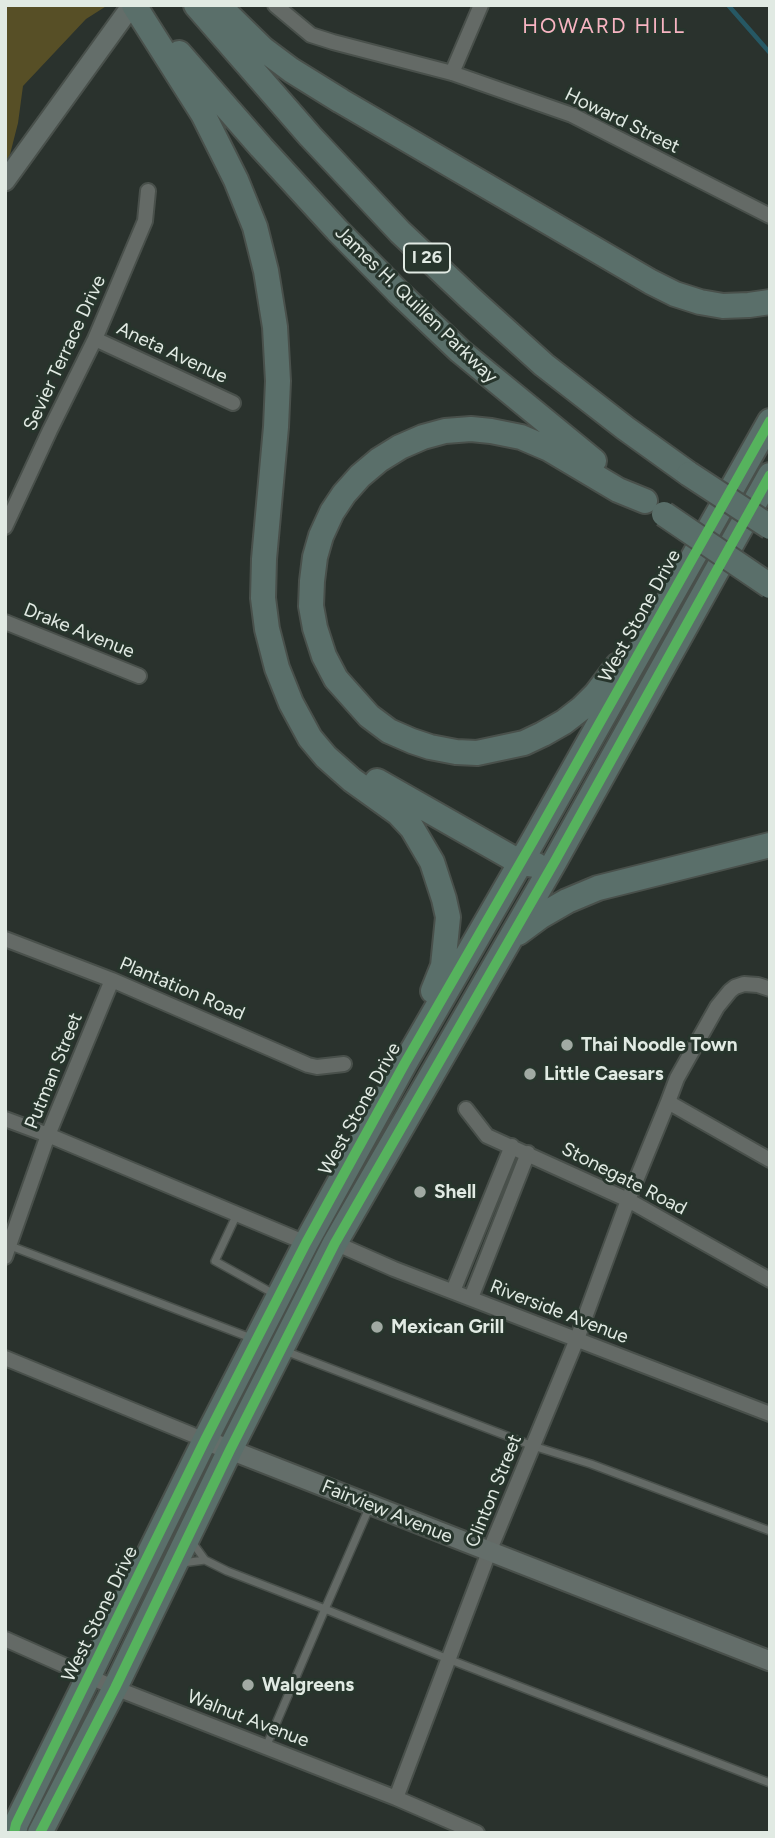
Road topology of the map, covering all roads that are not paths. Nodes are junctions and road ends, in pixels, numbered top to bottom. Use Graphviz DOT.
graph roads {
  1 [pos="134,5"];
  2 [pos="275,5"];
  3 [pos="481,5"];
  4 [pos="204,6"];
  5 [pos="169,50"];
  6 [pos="452,72"];
  7 [pos="5,181"];
  8 [pos="148,191"];
  9 [pos="770,216"];
  10 [pos="770,302"];
  11 [pos="95,339"];
  12 [pos="233,403"];
  13 [pos="770,421"];
  14 [pos="770,475"];
  15 [pos="770,505"];
  16 [pos="655,507"];
  17 [pos="5,527"];
  18 [pos="770,527"];
  19 [pos="719,566"];
  20 [pos="685,570"];
  21 [pos="770,586"];
  22 [pos="5,622"];
  23 [pos="139,676"];
  24 [pos="291,703"];
  25 [pos="770,845"];
  26 [pos="555,861"];
  27 [pos="521,863"];
  28 [pos="511,938"];
  29 [pos="5,939"];
  30 [pos="112,980"];
  31 [pos="770,989"];
  32 [pos="405,1063"];
  33 [pos="344,1064"];
  34 [pos="390,1091"];
  35 [pos="668,1102"];
  36 [pos="466,1109"];
  37 [pos="5,1119"];
  38 [pos="48,1135"];
  39 [pos="512,1146"];
  40 [pos="528,1153"];
  41 [pos="770,1160"];
  42 [pos="628,1200"];
  43 [pos="237,1213"];
  44 [pos="306,1243"];
  45 [pos="335,1243"];
  46 [pos="7,1249"];
  47 [pos="770,1280"];
  48 [pos="453,1291"];
  49 [pos="278,1296"];
  50 [pos="471,1298"];
  51 [pos="255,1339"];
  52 [pos="577,1339"];
  53 [pos="281,1350"];
  54 [pos="5,1358"];
  55 [pos="770,1414"];
  56 [pos="205,1440"];
  57 [pos="533,1446"];
  58 [pos="230,1450"];
  59 [pos="370,1505"];
  60 [pos="770,1531"];
  61 [pos="188,1537"];
  62 [pos="489,1552"];
  63 [pos="205,1560"];
  64 [pos="175,1564"];
  65 [pos="325,1609"];
  66 [pos="5,1639"];
  67 [pos="448,1659"];
  68 [pos="770,1661"];
  69 [pos="89,1676"];
  70 [pos="115,1688"];
  71 [pos="266,1747"];
  72 [pos="770,1783"];
  73 [pos="396,1798"];
  74 [pos="14,1833"];
  75 [pos="40,1833"];
  76 [pos="477,1833"];
  1 -- 5 [label="highway"];
  1 -- 7 [label="street"];
  2 -- 6 [label="street, Howard Street"];
  3 -- 6 [label="street"];
  4 -- 10 [label="highway"];
  4 -- 18 [label="highway, I 26, bridge"];
  5 -- 16 [label="highway, James H. Quillen Parkway"];
  5 -- 24 [label="highway"];
  6 -- 9 [label="street, Howard Street"];
  8 -- 11 [label="street, Sevier Terrace Drive"];
  11 -- 12 [label="street, Aneta Avenue"];
  11 -- 17 [label="street, Sevier Terrace Drive"];
  13 -- 20 [label="highway, West Stone Drive"];
  14 -- 19 [label="highway"];
  15 -- 19 [label="highway"];
  16 -- 20 [label="highway"];
  16 -- 21 [label="highway, James H. Quillen Parkway, bridge"];
  19 -- 26 [label="highway"];
  20 -- 27 [label="highway, West Stone Drive"];
  22 -- 23 [label="street, Drake Avenue"];
  24 -- 27 [label="highway"];
  24 -- 32 [label="highway"];
  25 -- 28 [label="highway"];
  26 -- 27 [label="highway"];
  26 -- 28 [label="highway"];
  27 -- 32 [label="highway, West Stone Drive"];
  28 -- 45 [label="highway"];
  29 -- 30 [label="street, Plantation Road"];
  30 -- 33 [label="street, Plantation Road"];
  30 -- 38 [label="street, Putman Street"];
  31 -- 35 [label="street, Clinton Street"];
  32 -- 34 [label="highway, West Stone Drive"];
  34 -- 44 [label="highway, West Stone Drive"];
  34 -- 45 [label="highway"];
  35 -- 41 [label="street"];
  35 -- 42 [label="street, Clinton Street"];
  36 -- 39 [label="street, Stonegate Road"];
  37 -- 38 [label="street"];
  38 -- 43 [label="street"];
  38 -- 46 [label="street, Putman Street"];
  39 -- 40 [label="street, Stonegate Road"];
  39 -- 48 [label="street"];
  40 -- 42 [label="street, Stonegate Road"];
  40 -- 50 [label="street"];
  42 -- 47 [label="street, Stonegate Road"];
  42 -- 52 [label="street, Clinton Street"];
  43 -- 44 [label="street"];
  43 -- 49 [label="lane"];
  44 -- 49 [label="highway, West Stone Drive"];
  44 -- 53 [label="highway"];
  45 -- 48 [label="street, Riverside Avenue"];
  45 -- 53 [label="highway"];
  46 -- 51 [label="lane"];
  48 -- 50 [label="street, Riverside Avenue"];
  49 -- 51 [label="highway, West Stone Drive"];
  50 -- 52 [label="street, Riverside Avenue"];
  51 -- 56 [label="highway, West Stone Drive"];
  52 -- 55 [label="street, Riverside Avenue"];
  52 -- 57 [label="street, Clinton Street"];
  53 -- 57 [label="lane"];
  53 -- 58 [label="highway"];
  54 -- 56 [label="street, Fairview Avenue"];
  56 -- 58 [label="street, Fairview Avenue"];
  56 -- 69 [label="highway, West Stone Drive"];
  57 -- 60 [label="lane"];
  57 -- 62 [label="street, Clinton Street"];
  58 -- 59 [label="street, Fairview Avenue"];
  58 -- 61 [label="highway"];
  59 -- 62 [label="street, Fairview Avenue"];
  59 -- 65 [label="lane"];
  61 -- 63 [label="lane"];
  61 -- 64 [label="highway"];
  62 -- 67 [label="street, Clinton Street"];
  62 -- 68 [label="street, Fairview Avenue"];
  63 -- 64 [label="lane"];
  63 -- 65 [label="lane"];
  64 -- 70 [label="highway"];
  65 -- 67 [label="lane"];
  65 -- 71 [label="lane"];
  66 -- 69 [label="street, Walnut Avenue"];
  67 -- 72 [label="lane"];
  67 -- 73 [label="street, Clinton Street"];
  69 -- 70 [label="street, Walnut Avenue"];
  69 -- 74 [label="highway, West Stone Drive"];
  70 -- 71 [label="street, Walnut Avenue"];
  70 -- 75 [label="highway"];
  71 -- 73 [label="street, Walnut Avenue"];
  73 -- 76 [label="street, Walnut Avenue"];
}
